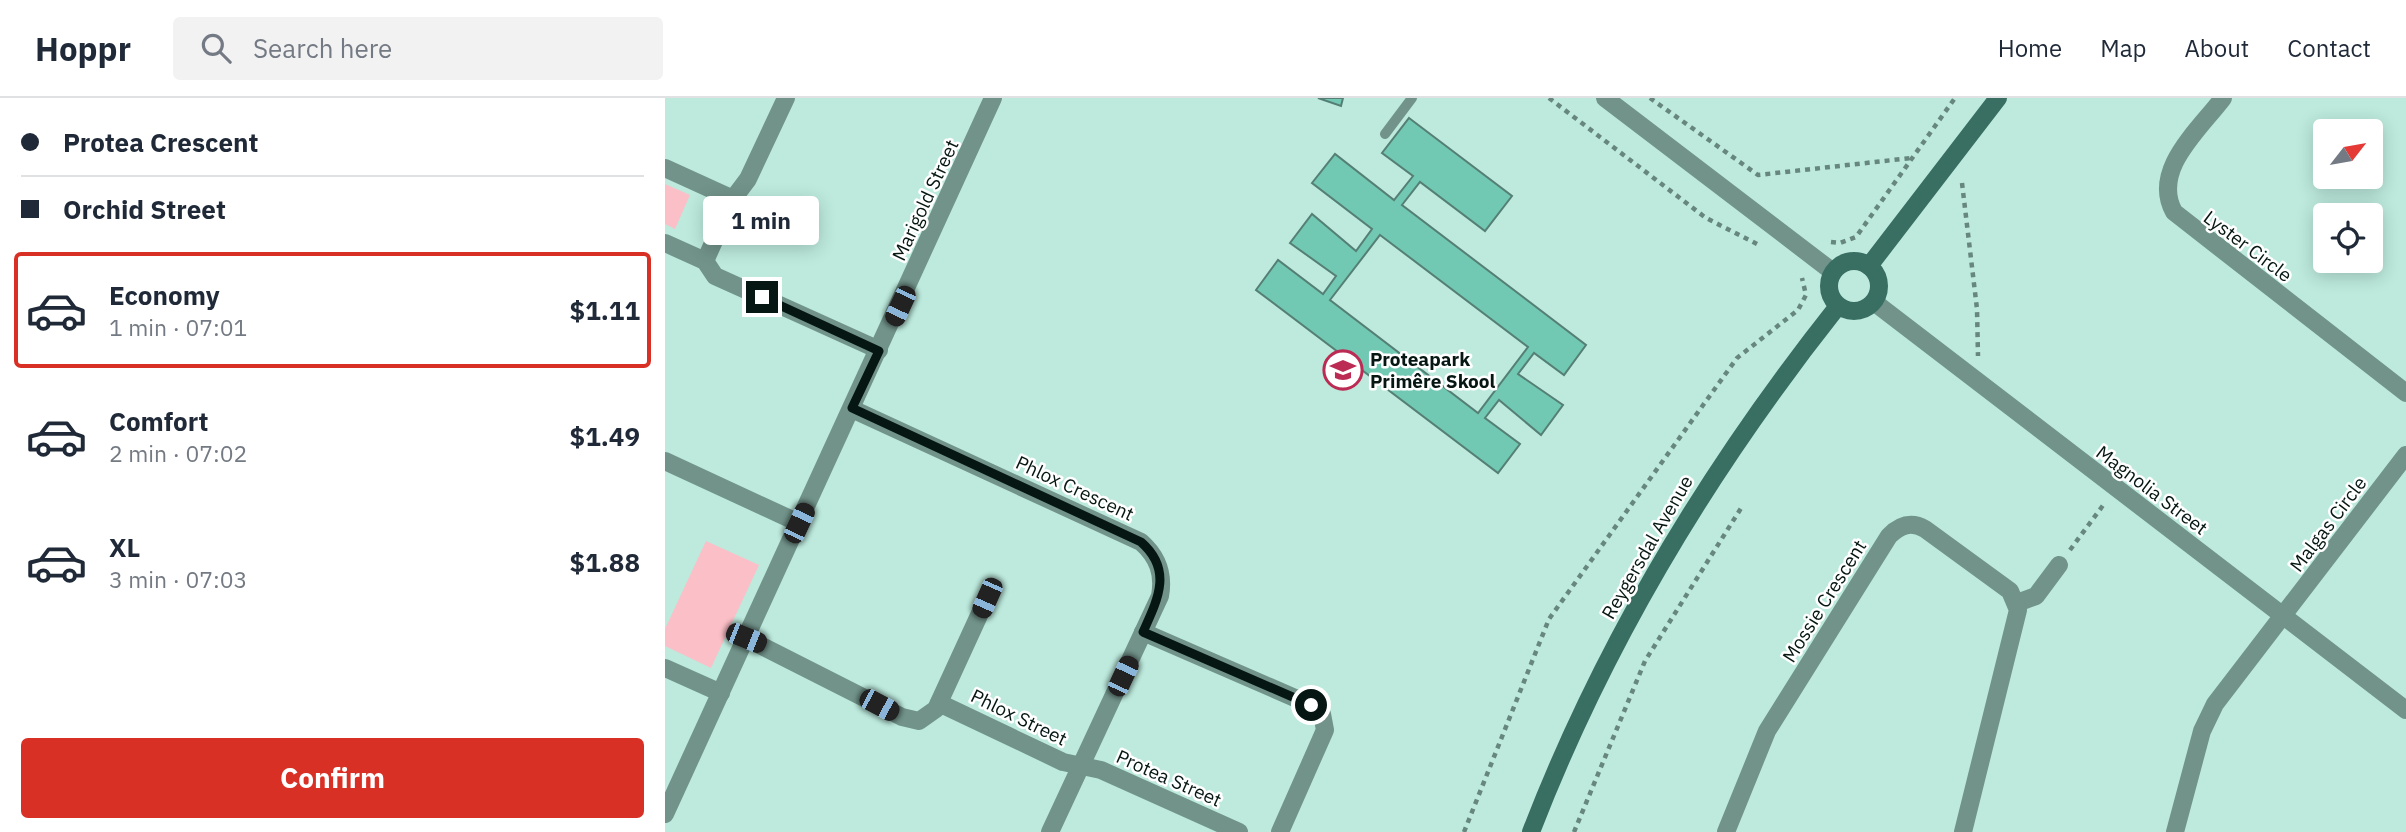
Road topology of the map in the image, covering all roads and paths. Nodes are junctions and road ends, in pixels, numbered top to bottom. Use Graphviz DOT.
graph roads {
  1 [pos="786,98"];
  2 [pos="993,98"];
  3 [pos="1412,98"];
  4 [pos="1549,98"];
  5 [pos="1605,98"];
  6 [pos="1650,98"];
  7 [pos="1955,98"];
  8 [pos="1998,98"];
  9 [pos="2223,98"];
  10 [pos="1385,134"];
  11 [pos="1911,158"];
  12 [pos="665,168"];
  13 [pos="1962,183"];
  14 [pos="733,199"];
  15 [pos="1822,238"];
  16 [pos="665,243"];
  17 [pos="1762,246"];
  18 [pos="705,261"];
  19 [pos="1869,266"];
  20 [pos="1796,269"];
  21 [pos="1833,272"];
  22 [pos="1874,302"];
  23 [pos="1838,306"];
  24 [pos="879,351"];
  25 [pos="1967,374"];
  26 [pos="2406,393"];
  27 [pos="852,408"];
  28 [pos="2406,455"];
  29 [pos="665,461"];
  30 [pos="2116,488"];
  31 [pos="1743,505"];
  32 [pos="799,523"];
  33 [pos="2059,565"];
  34 [pos="987,598"];
  35 [pos="2017,603"];
  36 [pos="2284,617"];
  37 [pos="1143,632"];
  38 [pos="746,638"];
  39 [pos="665,668"];
  40 [pos="721,693"];
  41 [pos="939,703"];
  42 [pos="2406,710"];
  43 [pos="1081,766"];
  44 [pos="665,814"];
  45 [pos="1967,831"];
  46 [pos="1051,832"];
  47 [pos="1239,832"];
  48 [pos="1280,832"];
  49 [pos="1464,832"];
  50 [pos="1531,832"];
  51 [pos="1574,832"];
  52 [pos="1726,832"];
  53 [pos="2175,832"];
  1 -- 14 [label="street"];
  2 -- 24 [label="street, Marigold Street"];
  3 -- 10 [label="lane"];
  4 -- 17 [label="path"];
  5 -- 21 [label="street"];
  6 -- 11 [label="path"];
  7 -- 11 [label="path"];
  8 -- 19 [label="main road"];
  9 -- 26 [label="street, Lyster Circle"];
  11 -- 15 [label="path"];
  12 -- 14 [label="street"];
  13 -- 25 [label="path"];
  14 -- 18 [label="street"];
  16 -- 18 [label="street"];
  18 -- 24 [label="street"];
  19 -- 21 [label="main road"];
  19 -- 22 [label="main road"];
  20 -- 49 [label="path"];
  21 -- 23 [label="main road"];
  22 -- 23 [label="main road"];
  22 -- 25 [label="street, Magnolia Street"];
  23 -- 50 [label="main road, Reygersdal Avenue"];
  24 -- 27 [label="street, Marigold Street"];
  25 -- 30 [label="street, Magnolia Street"];
  27 -- 32 [label="street, Marigold Street"];
  27 -- 37 [label="street, Phlox Crescent"];
  28 -- 36 [label="street, Malgas Circle"];
  29 -- 32 [label="street"];
  30 -- 33 [label="path"];
  30 -- 36 [label="street, Magnolia Street"];
  31 -- 51 [label="path"];
  32 -- 38 [label="street, Marigold Street"];
  33 -- 35 [label="street"];
  34 -- 41 [label="street, Phlox Street"];
  35 -- 45 [label="street"];
  35 -- 52 [label="street, Mossie Crescent"];
  36 -- 42 [label="street, Magnolia Street"];
  36 -- 53 [label="street, Malgas Circle"];
  37 -- 43 [label="street, Phlox Crescent"];
  37 -- 48 [label="street"];
  38 -- 40 [label="street, Marigold Street"];
  38 -- 41 [label="street, Phlox Street"];
  39 -- 40 [label="street"];
  40 -- 44 [label="street, Marigold Street"];
  41 -- 43 [label="street, Phlox Street"];
  43 -- 46 [label="street, Phlox Crescent"];
  43 -- 47 [label="street, Protea Street"];
}
